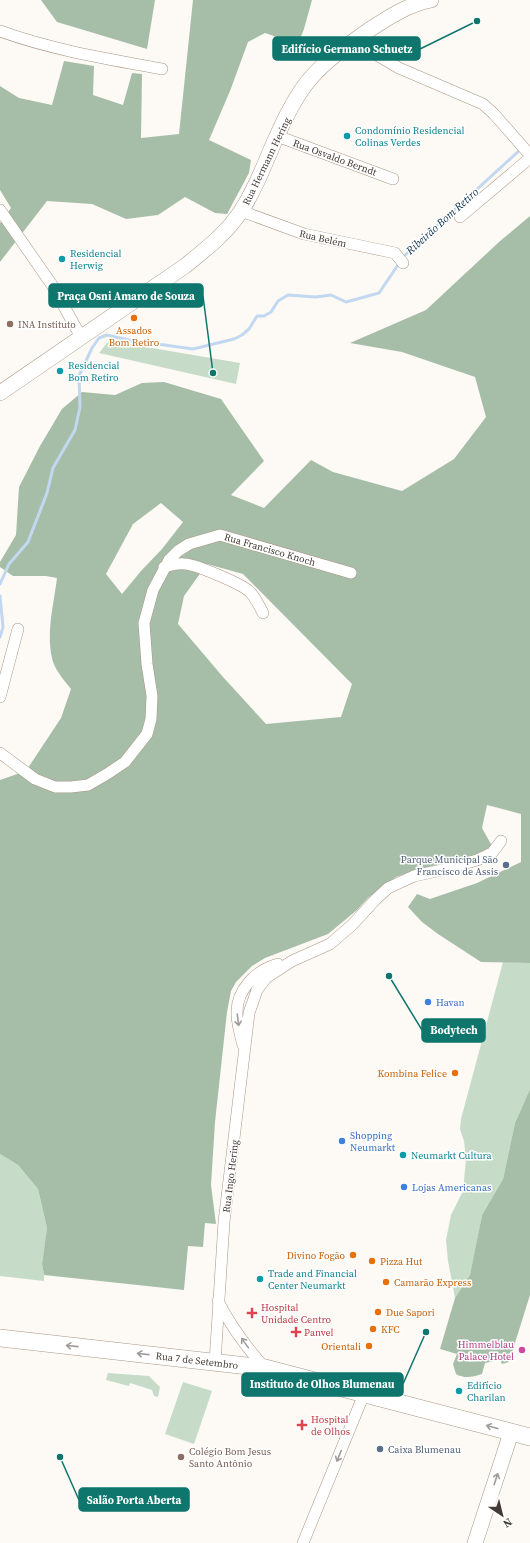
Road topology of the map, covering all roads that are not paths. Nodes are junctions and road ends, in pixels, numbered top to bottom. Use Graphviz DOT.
graph roads {
  1 [pos="432,0"];
  2 [pos="412,3"];
  3 [pos="0,31"];
  4 [pos="358,38"];
  5 [pos="162,69"];
  6 [pos="277,136"];
  7 [pos="526,152"];
  8 [pos="392,179"];
  9 [pos="0,210"];
  10 [pos="241,211"];
  11 [pos="460,216"];
  12 [pos="403,264"];
  13 [pos="81,337"];
  14 [pos="0,393"];
  15 [pos="164,567"];
  16 [pos="352,573"];
  17 [pos="263,613"];
  18 [pos="18,629"];
  19 [pos="0,697"];
  20 [pos="0,753"];
  21 [pos="501,841"];
  22 [pos="218,1300"];
  23 [pos="0,1338"];
  24 [pos="215,1362"];
  25 [pos="265,1368"];
  26 [pos="364,1394"];
  27 [pos="511,1433"];
  28 [pos="530,1437"];
  29 [pos="303,1543"];
  30 [pos="475,1543"];
  1 -- 2 [label="street, Rua Hermann Hering"];
  2 -- 4 [label="street, Rua Hermann Hering"];
  3 -- 5 [label="street"];
  4 -- 6 [label="street, Rua Hermann Hering"];
  4 -- 7 [label="street"];
  6 -- 8 [label="street, Rua Osvaldo Berndt"];
  6 -- 10 [label="street, Rua Hermann Hering"];
  7 -- 11 [label="street"];
  9 -- 13 [label="street"];
  10 -- 12 [label="street, Rua Belém"];
  10 -- 13 [label="street, Rua Hermann Hering"];
  13 -- 14 [label="street, Rua Hermann Hering"];
  15 -- 16 [label="street, Rua Francisco Knoch"];
  15 -- 17 [label="street"];
  15 -- 20 [label="street, Rua Francisco Knoch"];
  18 -- 19 [label="street"];
  21 -- 22 [label="street, Rua Ingo Hering"];
  22 -- 24 [label="street, Rua Ingo Hering"];
  25 -- 22 [label="street, one-way"];
  24 -- 23 [label="main road, Rua 7 de Setembro, one-way"];
  24 -- 25 [label="main road, Rua 7 de Setembro"];
  25 -- 26 [label="main road, Rua 7 de Setembro"];
  27 -- 26 [label="main road, Rua 7 de Setembro, one-way"];
  26 -- 29 [label="street, one-way"];
  27 -- 28 [label="main road, Rua 7 de Setembro"];
  30 -- 27 [label="street, one-way"];
}
